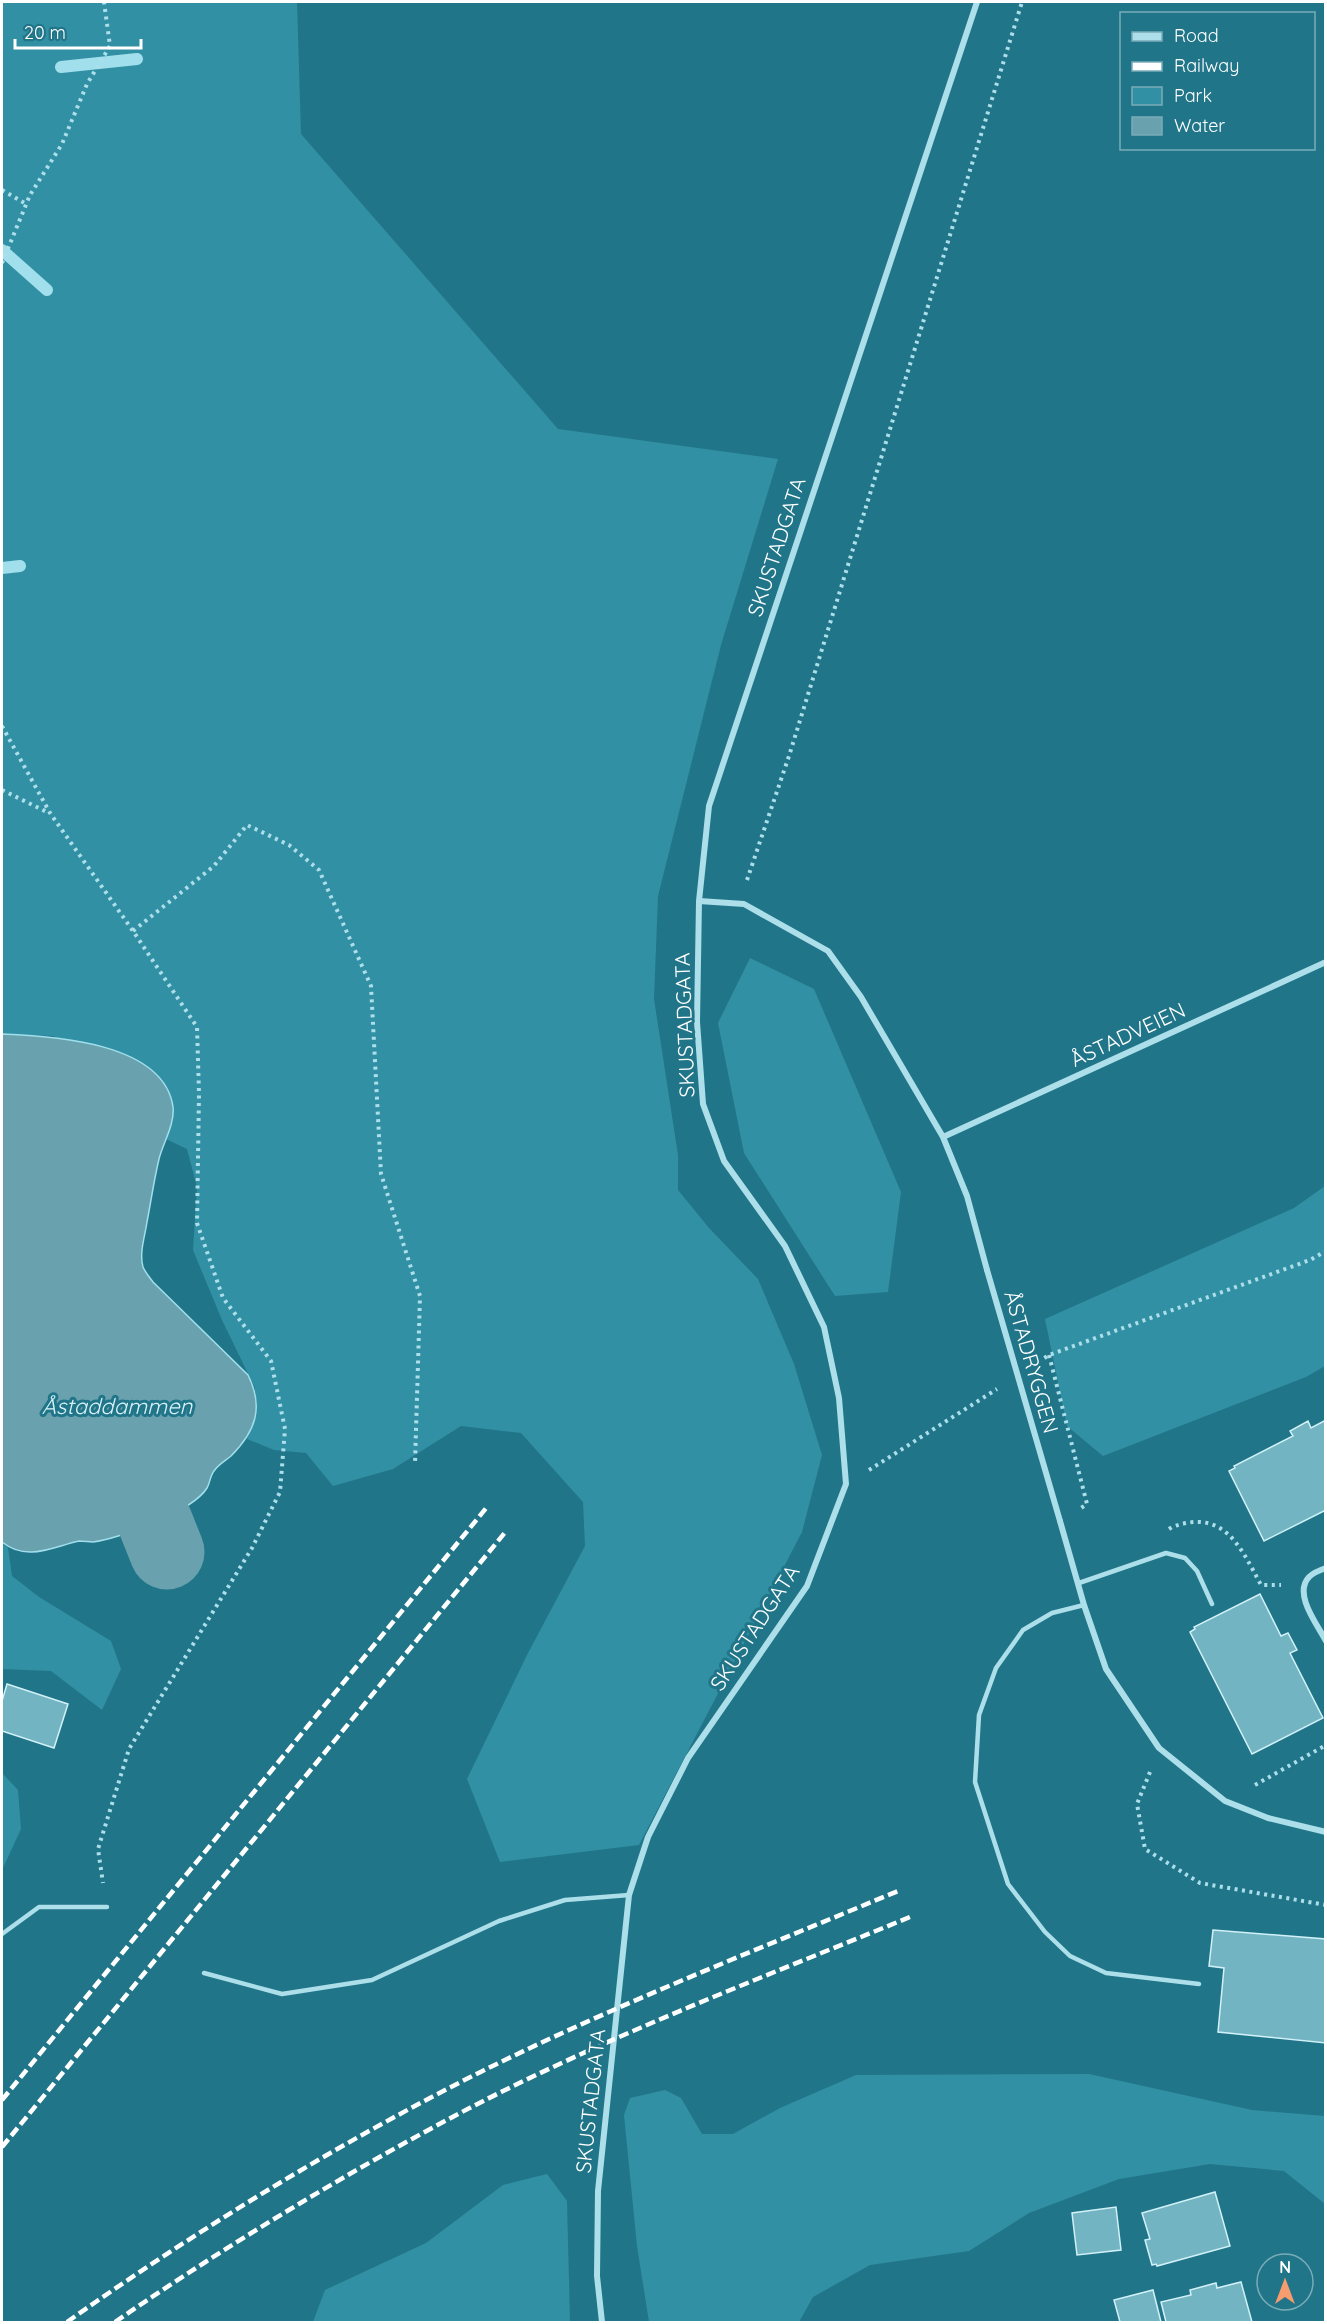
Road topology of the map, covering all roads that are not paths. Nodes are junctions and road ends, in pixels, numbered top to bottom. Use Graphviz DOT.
graph roads {
  1 [pos="977,2"];
  2 [pos="699,900"];
  3 [pos="1326,962"];
  4 [pos="944,1137"];
  5 [pos="1326,1568"];
  6 [pos="1079,1582"];
  7 [pos="1212,1604"];
  8 [pos="1084,1605"];
  9 [pos="1326,1641"];
  10 [pos="1326,1832"];
  11 [pos="629,1895"];
  12 [pos="107,1907"];
  13 [pos="2,1934"];
  14 [pos="204,1973"];
  15 [pos="1199,1984"];
  16 [pos="602,2322"];
  1 -- 2 [label="street, SKUSTADGATA"];
  2 -- 4 [label="street, ÅSTADRYGGEN"];
  2 -- 11 [label="street, SKUSTADGATA"];
  3 -- 4 [label="street, ÅSTADVEIEN"];
  4 -- 6 [label="street, ÅSTADRYGGEN, bridge"];
  5 -- 9 [label="street"];
  6 -- 7 [label="lane"];
  6 -- 8 [label="street, ÅSTADRYGGEN"];
  8 -- 10 [label="street, ÅSTADRYGGEN"];
  8 -- 15 [label="lane"];
  11 -- 14 [label="lane"];
  11 -- 16 [label="street, SKUSTADGATA"];
  12 -- 13 [label="lane"];
}
